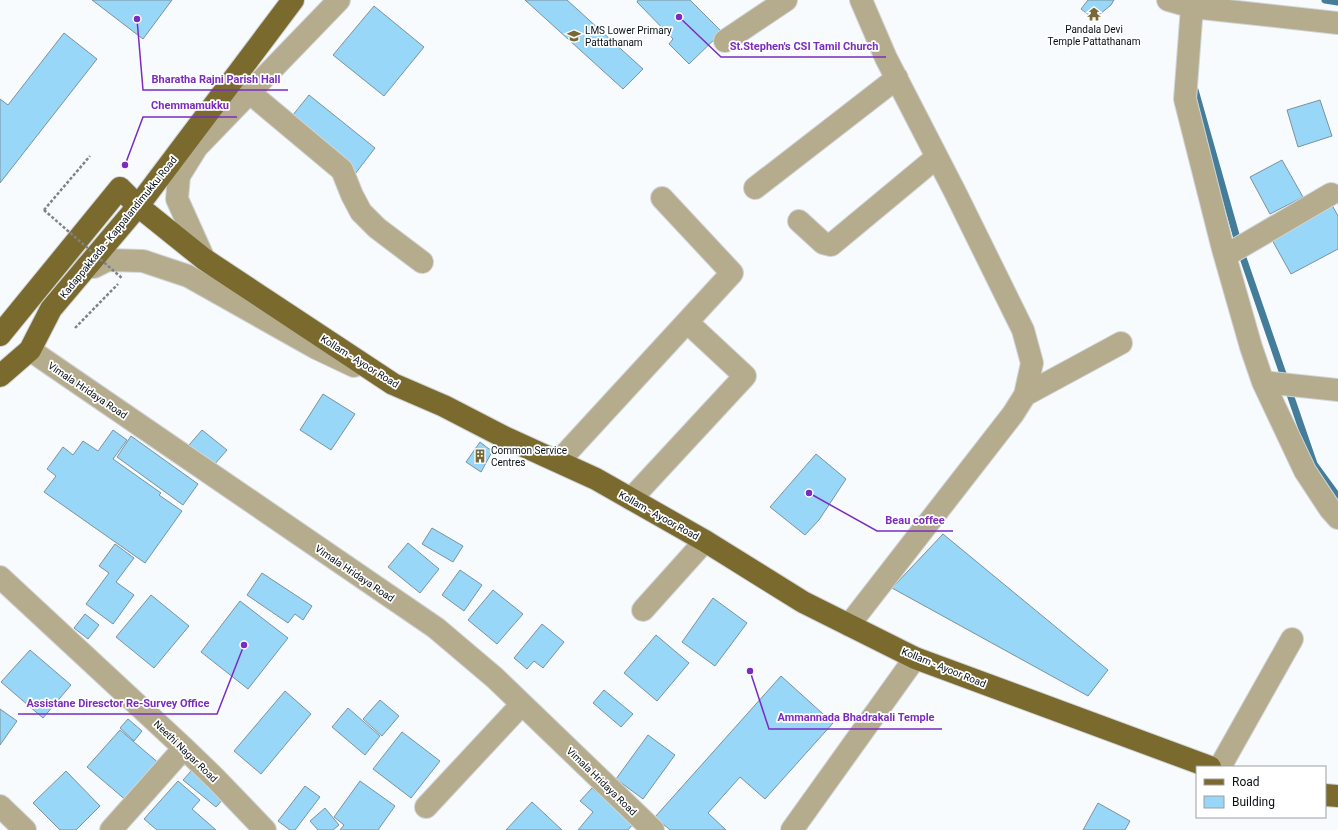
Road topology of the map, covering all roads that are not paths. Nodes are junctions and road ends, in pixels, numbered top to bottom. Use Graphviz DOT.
graph roads {
  1 [pos="293,0"];
  2 [pos="339,0"];
  3 [pos="786,0"];
  4 [pos="861,0"];
  5 [pos="1168,0"];
  6 [pos="1192,7"];
  7 [pos="1338,22"];
  8 [pos="726,41"];
  9 [pos="896,78"];
  10 [pos="250,93"];
  11 [pos="937,157"];
  12 [pos="755,188"];
  13 [pos="1331,194"];
  14 [pos="662,198"];
  15 [pos="138,206"];
  16 [pos="799,221"];
  17 [pos="1225,256"];
  18 [pos="204,259"];
  19 [pos="422,262"];
  20 [pos="86,268"];
  21 [pos="687,322"];
  22 [pos="0,335"];
  23 [pos="1121,343"];
  24 [pos="30,350"];
  25 [pos="0,376"];
  26 [pos="1263,382"];
  27 [pos="393,384"];
  28 [pos="1338,390"];
  29 [pos="1024,395"];
  30 [pos="559,462"];
  31 [pos="631,500"];
  32 [pos="1338,518"];
  33 [pos="705,541"];
  34 [pos="0,577"];
  35 [pos="643,610"];
  36 [pos="849,625"];
  37 [pos="1292,639"];
  38 [pos="915,658"];
  39 [pos="522,704"];
  40 [pos="184,748"];
  41 [pos="1207,766"];
  42 [pos="1221,766"];
  43 [pos="1326,795"];
  44 [pos="1338,796"];
  45 [pos="0,806"];
  46 [pos="426,807"];
  47 [pos="26,830"];
  48 [pos="111,830"];
  49 [pos="265,830"];
  50 [pos="653,830"];
  51 [pos="792,830"];
  1 -- 15 [label="main road, Kadappakkada - Kappalandimukku Road"];
  2 -- 10 [label="street"];
  3 -- 8 [label="street"];
  4 -- 9 [label="street"];
  5 -- 6 [label="street"];
  6 -- 7 [label="street"];
  6 -- 17 [label="street"];
  9 -- 11 [label="street"];
  9 -- 12 [label="street"];
  10 -- 18 [label="street"];
  10 -- 19 [label="street"];
  11 -- 16 [label="street"];
  11 -- 29 [label="street"];
  13 -- 17 [label="street"];
  14 -- 21 [label="street"];
  15 -- 18 [label="main road, Kollam - Ayoor Road"];
  15 -- 20 [label="main road, Kadappakkada - Kappalandimukku Road"];
  15 -- 22 [label="main road, Kollam - Ayoor Road"];
  17 -- 26 [label="street"];
  18 -- 27 [label="main road, Kollam - Ayoor Road"];
  20 -- 24 [label="main road, Kadappakkada - Kappalandimukku Road"];
  20 -- 27 [label="street"];
  21 -- 30 [label="street"];
  21 -- 31 [label="street"];
  23 -- 29 [label="street"];
  24 -- 25 [label="main road, Kadappakkada - Kappalandimukku Road"];
  24 -- 39 [label="street, Vimala Hridaya Road"];
  26 -- 28 [label="street"];
  26 -- 32 [label="street"];
  27 -- 30 [label="main road, Kollam - Ayoor Road"];
  29 -- 36 [label="street"];
  30 -- 31 [label="main road, Kollam - Ayoor Road"];
  31 -- 33 [label="main road, Kollam - Ayoor Road"];
  33 -- 35 [label="street"];
  33 -- 36 [label="main road, Kollam - Ayoor Road"];
  34 -- 40 [label="street, Neethi Nagar Road"];
  36 -- 38 [label="main road, Kollam - Ayoor Road"];
  37 -- 42 [label="street"];
  38 -- 41 [label="main road, Kollam - Ayoor Road"];
  38 -- 51 [label="street"];
  39 -- 46 [label="street"];
  39 -- 50 [label="street, Vimala Hridaya Road"];
  40 -- 48 [label="street"];
  40 -- 49 [label="street, Neethi Nagar Road"];
  43 -- 44 [label="main road"];
  45 -- 47 [label="street"];
}
